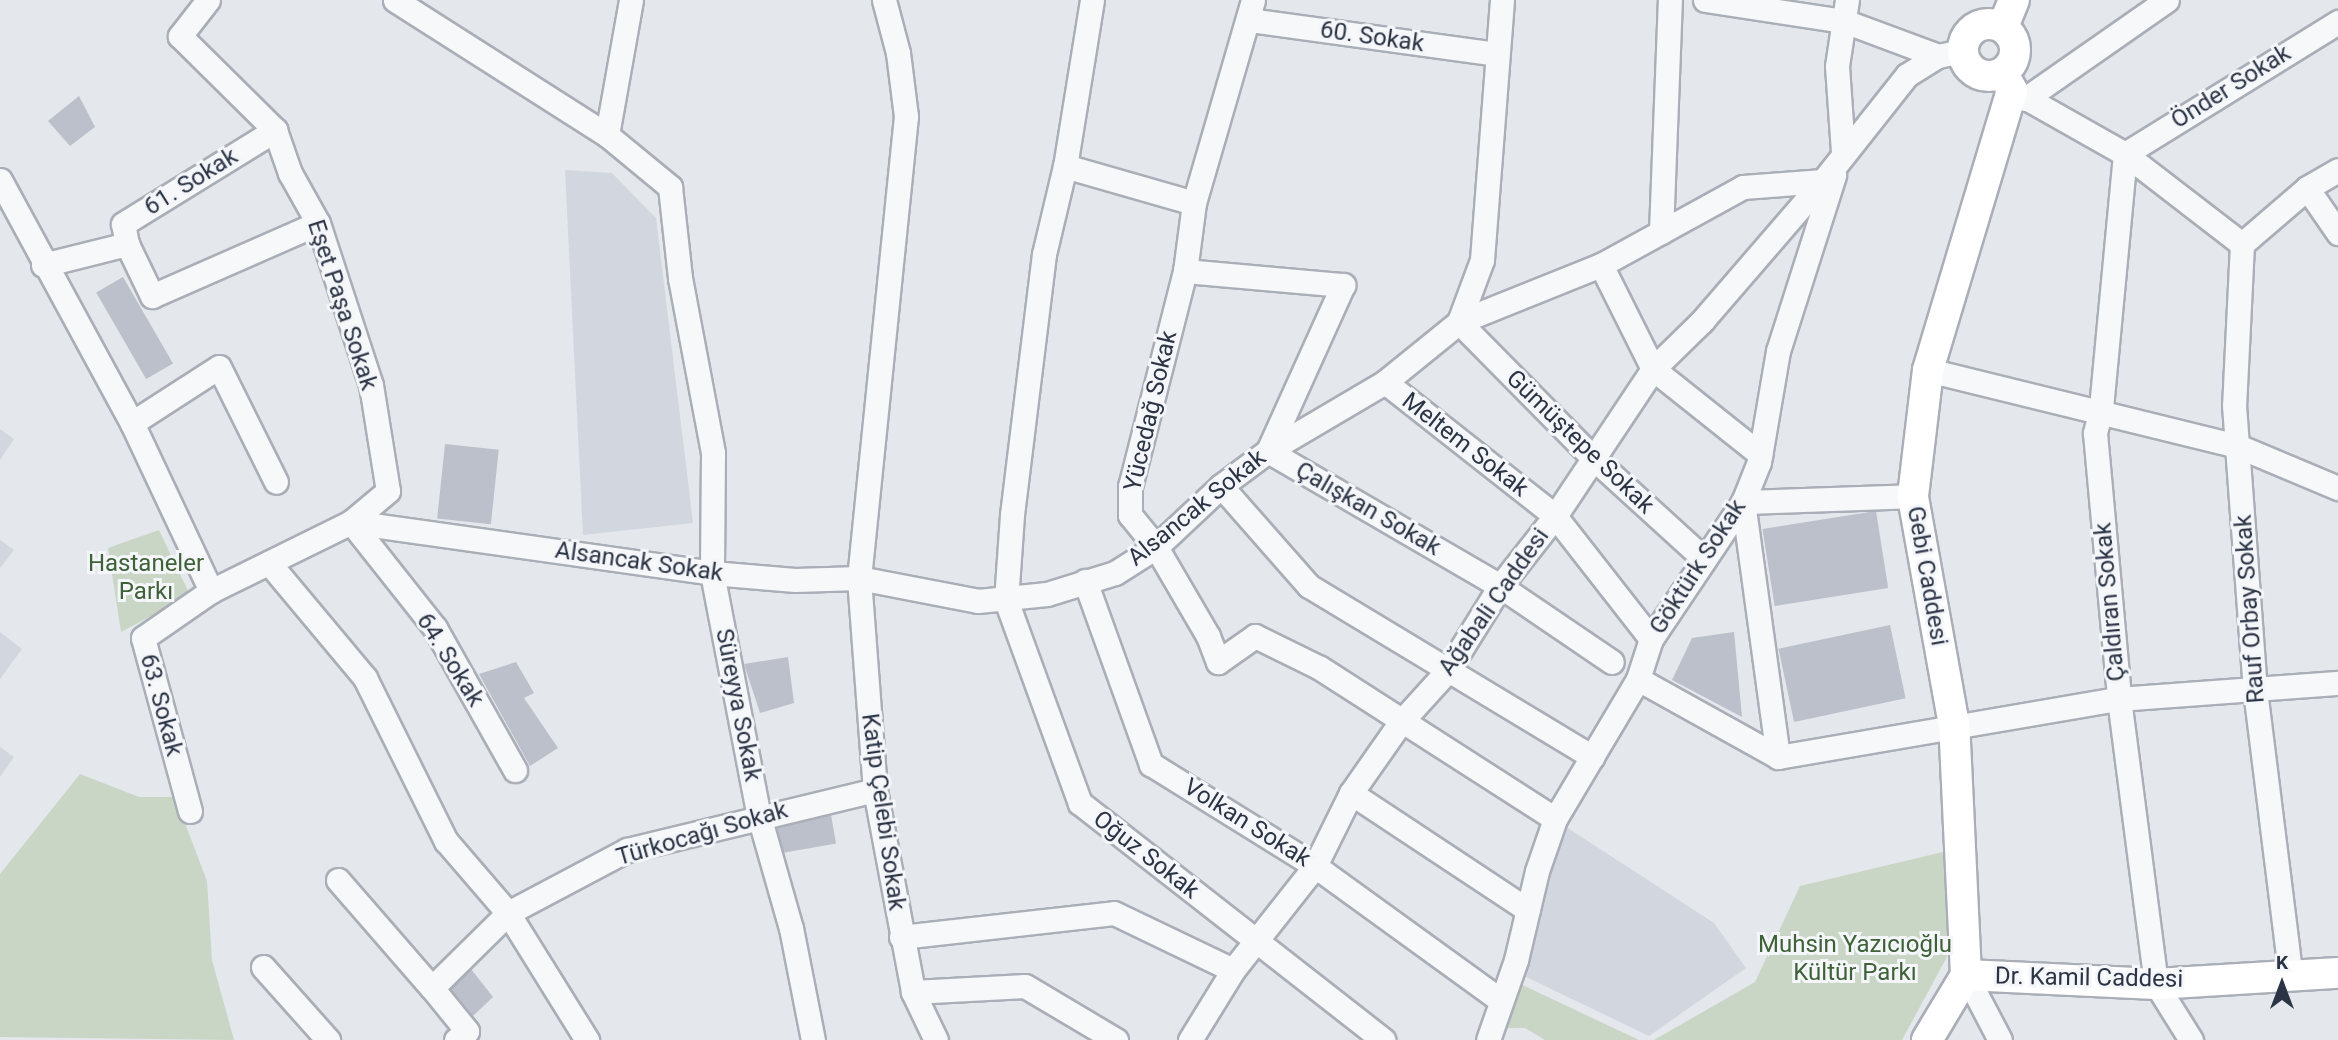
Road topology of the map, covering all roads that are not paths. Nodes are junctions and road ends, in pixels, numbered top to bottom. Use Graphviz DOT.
graph roads {
  1 [pos="208,0"];
  2 [pos="395,0"];
  3 [pos="631,0"];
  4 [pos="884,0"];
  5 [pos="1092,0"];
  6 [pos="1502,0"];
  7 [pos="1670,0"];
  8 [pos="1705,0"];
  9 [pos="2166,0"];
  10 [pos="1251,10"];
  11 [pos="1845,10"];
  12 [pos="2008,13"];
  13 [pos="2338,22"];
  14 [pos="1496,54"];
  15 [pos="1950,54"];
  16 [pos="2013,88"];
  17 [pos="275,130"];
  18 [pos="607,135"];
  19 [pos="2125,153"];
  20 [pos="1841,155"];
  21 [pos="1065,166"];
  22 [pos="2338,170"];
  23 [pos="0,180"];
  24 [pos="1823,181"];
  25 [pos="2307,188"];
  26 [pos="1194,203"];
  27 [pos="318,223"];
  28 [pos="1661,232"];
  29 [pos="2338,233"];
  30 [pos="127,244"];
  31 [pos="2242,244"];
  32 [pos="43,265"];
  33 [pos="1601,265"];
  34 [pos="1185,271"];
  35 [pos="1459,322"];
  36 [pos="1653,369"];
  37 [pos="1928,370"];
  38 [pos="1385,382"];
  39 [pos="2101,410"];
  40 [pos="132,423"];
  41 [pos="2238,446"];
  42 [pos="1268,451"];
  43 [pos="1760,454"];
  44 [pos="1591,456"];
  45 [pos="276,482"];
  46 [pos="1221,486"];
  47 [pos="2338,488"];
  48 [pos="1913,496"];
  49 [pos="1743,502"];
  50 [pos="1555,516"];
  51 [pos="351,522"];
  52 [pos="1156,547"];
  53 [pos="1704,559"];
  54 [pos="269,563"];
  55 [pos="712,573"];
  56 [pos="859,578"];
  57 [pos="1085,581"];
  58 [pos="1500,586"];
  59 [pos="211,591"];
  60 [pos="1006,600"];
  61 [pos="1651,639"];
  62 [pos="1612,662"];
  63 [pos="1448,670"];
  64 [pos="1638,679"];
  65 [pos="2338,683"];
  66 [pos="2255,690"];
  67 [pos="2119,699"];
  68 [pos="1400,723"];
  69 [pos="1954,725"];
  70 [pos="1592,757"];
  71 [pos="1778,757"];
  72 [pos="515,770"];
  73 [pos="876,790"];
  74 [pos="1350,793"];
  75 [pos="190,811"];
  76 [pos="759,816"];
  77 [pos="1555,819"];
  78 [pos="1315,866"];
  79 [pos="338,880"];
  80 [pos="1528,910"];
  81 [pos="509,913"];
  82 [pos="901,937"];
  83 [pos="1257,940"];
  84 [pos="262,967"];
  85 [pos="1233,970"];
  86 [pos="2290,973"];
  87 [pos="2338,973"];
  88 [pos="1966,975"];
  89 [pos="2156,984"];
  90 [pos="432,988"];
  91 [pos="913,992"];
  92 [pos="1499,999"];
  93 [pos="465,1037"];
  94 [pos="328,1040"];
  95 [pos="587,1040"];
  96 [pos="813,1040"];
  97 [pos="936,1040"];
  98 [pos="1116,1040"];
  99 [pos="1190,1040"];
  100 [pos="1383,1040"];
  101 [pos="1488,1040"];
  102 [pos="1927,1040"];
  103 [pos="2000,1040"];
  104 [pos="2191,1040"];
  1 -- 17 [label="street, Eşet Paşa Sokak"];
  2 -- 18 [label="street"];
  3 -- 18 [label="street"];
  4 -- 56 [label="street, Katip Çelebi Sokak"];
  5 -- 21 [label="street"];
  6 -- 14 [label="street"];
  7 -- 28 [label="street"];
  8 -- 11 [label="street"];
  9 -- 16 [label="street"];
  10 -- 14 [label="street, 60. Sokak"];
  10 -- 26 [label="street, Yücedağ Sokak"];
  11 -- 15 [label="street"];
  11 -- 20 [label="street"];
  12 -- 15 [label="main road"];
  12 -- 16 [label="main road, Gebi Caddesi"];
  13 -- 19 [label="street, Önder Sokak"];
  14 -- 35 [label="street"];
  15 -- 16 [label="main road"];
  15 -- 20 [label="street"];
  16 -- 19 [label="street"];
  16 -- 37 [label="main road, Gebi Caddesi"];
  17 -- 27 [label="street, Eşet Paşa Sokak"];
  17 -- 30 [label="street, 61. Sokak"];
  18 -- 55 [label="street, Süreyya Sokak"];
  19 -- 31 [label="street"];
  19 -- 39 [label="street, Çaldıran Sokak"];
  20 -- 24 [label="street"];
  20 -- 43 [label="street, Göktürk Sokak"];
  21 -- 26 [label="street"];
  21 -- 60 [label="street"];
  22 -- 25 [label="street"];
  23 -- 32 [label="street"];
  24 -- 28 [label="street, Alsancak Sokak"];
  24 -- 36 [label="street, Ağabali Caddesi"];
  25 -- 29 [label="street"];
  25 -- 31 [label="street"];
  26 -- 34 [label="street, Yücedağ Sokak"];
  27 -- 30 [label="street"];
  27 -- 51 [label="street, Eşet Paşa Sokak"];
  28 -- 33 [label="street, Alsancak Sokak"];
  30 -- 32 [label="street"];
  31 -- 41 [label="street, Rauf Orbay Sokak"];
  32 -- 40 [label="street"];
  33 -- 35 [label="street, Alsancak Sokak"];
  33 -- 36 [label="street"];
  34 -- 42 [label="street, Çalışkan Sokak"];
  34 -- 52 [label="street, Yücedağ Sokak"];
  35 -- 38 [label="street, Alsancak Sokak"];
  35 -- 44 [label="street, Gümüştepe Sokak"];
  36 -- 43 [label="street"];
  36 -- 44 [label="street, Ağabali Caddesi"];
  37 -- 39 [label="street"];
  37 -- 48 [label="main road, Gebi Caddesi"];
  38 -- 42 [label="street, Alsancak Sokak"];
  38 -- 50 [label="street, Meltem Sokak"];
  39 -- 41 [label="street"];
  39 -- 67 [label="street, Çaldıran Sokak"];
  40 -- 45 [label="street"];
  40 -- 59 [label="street"];
  41 -- 47 [label="street"];
  41 -- 66 [label="street, Rauf Orbay Sokak"];
  42 -- 46 [label="street, Alsancak Sokak"];
  42 -- 58 [label="street, Çalışkan Sokak"];
  43 -- 49 [label="street, Göktürk Sokak"];
  44 -- 50 [label="street, Ağabali Caddesi"];
  44 -- 53 [label="street, Gümüştepe Sokak"];
  46 -- 52 [label="street, Alsancak Sokak"];
  46 -- 63 [label="street"];
  48 -- 49 [label="street"];
  48 -- 69 [label="main road, Gebi Caddesi"];
  49 -- 53 [label="street, Göktürk Sokak"];
  49 -- 71 [label="street"];
  50 -- 58 [label="street, Ağabali Caddesi"];
  50 -- 61 [label="street, Meltem Sokak"];
  51 -- 54 [label="street"];
  51 -- 55 [label="street, Alsancak Sokak"];
  51 -- 72 [label="street, 64. Sokak"];
  52 -- 57 [label="street, Alsancak Sokak"];
  52 -- 68 [label="street, Yücedağ Sokak"];
  53 -- 61 [label="street, Göktürk Sokak"];
  54 -- 59 [label="street"];
  54 -- 81 [label="street"];
  55 -- 56 [label="street, Alsancak Sokak"];
  55 -- 76 [label="street, Süreyya Sokak"];
  56 -- 60 [label="street, Alsancak Sokak"];
  56 -- 73 [label="street, Katip Çelebi Sokak"];
  57 -- 60 [label="street, Alsancak Sokak"];
  57 -- 78 [label="street, Volkan Sokak"];
  58 -- 62 [label="street, Çalışkan Sokak"];
  58 -- 63 [label="street, Ağabali Caddesi"];
  59 -- 75 [label="street, 63. Sokak"];
  60 -- 83 [label="street, Oğuz Sokak"];
  61 -- 64 [label="street, Göktürk Sokak"];
  63 -- 68 [label="street, Ağabali Caddesi"];
  63 -- 70 [label="street"];
  64 -- 70 [label="street, Göktürk Sokak"];
  64 -- 71 [label="street"];
  65 -- 66 [label="street"];
  66 -- 67 [label="street"];
  66 -- 86 [label="street, Rauf Orbay Sokak"];
  67 -- 69 [label="street"];
  67 -- 89 [label="street, Çaldıran Sokak"];
  68 -- 74 [label="street, Ağabali Caddesi"];
  68 -- 77 [label="street, Yücedağ Sokak"];
  69 -- 71 [label="street"];
  69 -- 88 [label="main road, Gebi Caddesi"];
  70 -- 77 [label="street, Göktürk Sokak"];
  73 -- 76 [label="street, Türkocağı Sokak"];
  73 -- 82 [label="street, Katip Çelebi Sokak"];
  74 -- 78 [label="street, Ağabali Caddesi"];
  74 -- 80 [label="street"];
  76 -- 81 [label="street, Türkocağı Sokak"];
  76 -- 96 [label="street, Süreyya Sokak"];
  77 -- 80 [label="street, Göktürk Sokak"];
  78 -- 83 [label="street, Ağabali Caddesi"];
  78 -- 92 [label="street, Volkan Sokak"];
  79 -- 90 [label="street"];
  80 -- 92 [label="street, Göktürk Sokak"];
  81 -- 90 [label="street, Türkocağı Sokak"];
  81 -- 95 [label="street"];
  82 -- 85 [label="street"];
  82 -- 91 [label="street, Katip Çelebi Sokak"];
  83 -- 85 [label="street, Ağabali Caddesi"];
  83 -- 100 [label="street, Oğuz Sokak"];
  84 -- 94 [label="street"];
  85 -- 99 [label="street, Ağabali Caddesi"];
  86 -- 87 [label="main road, Dr. Kamil Caddesi"];
  86 -- 89 [label="main road, Dr. Kamil Caddesi"];
  88 -- 89 [label="main road, Dr. Kamil Caddesi"];
  88 -- 102 [label="main road"];
  88 -- 103 [label="street"];
  89 -- 104 [label="street, Çaldıran Sokak"];
  90 -- 93 [label="street"];
  91 -- 97 [label="street, Katip Çelebi Sokak"];
  91 -- 98 [label="street"];
  92 -- 101 [label="street, Göktürk Sokak"];
}
